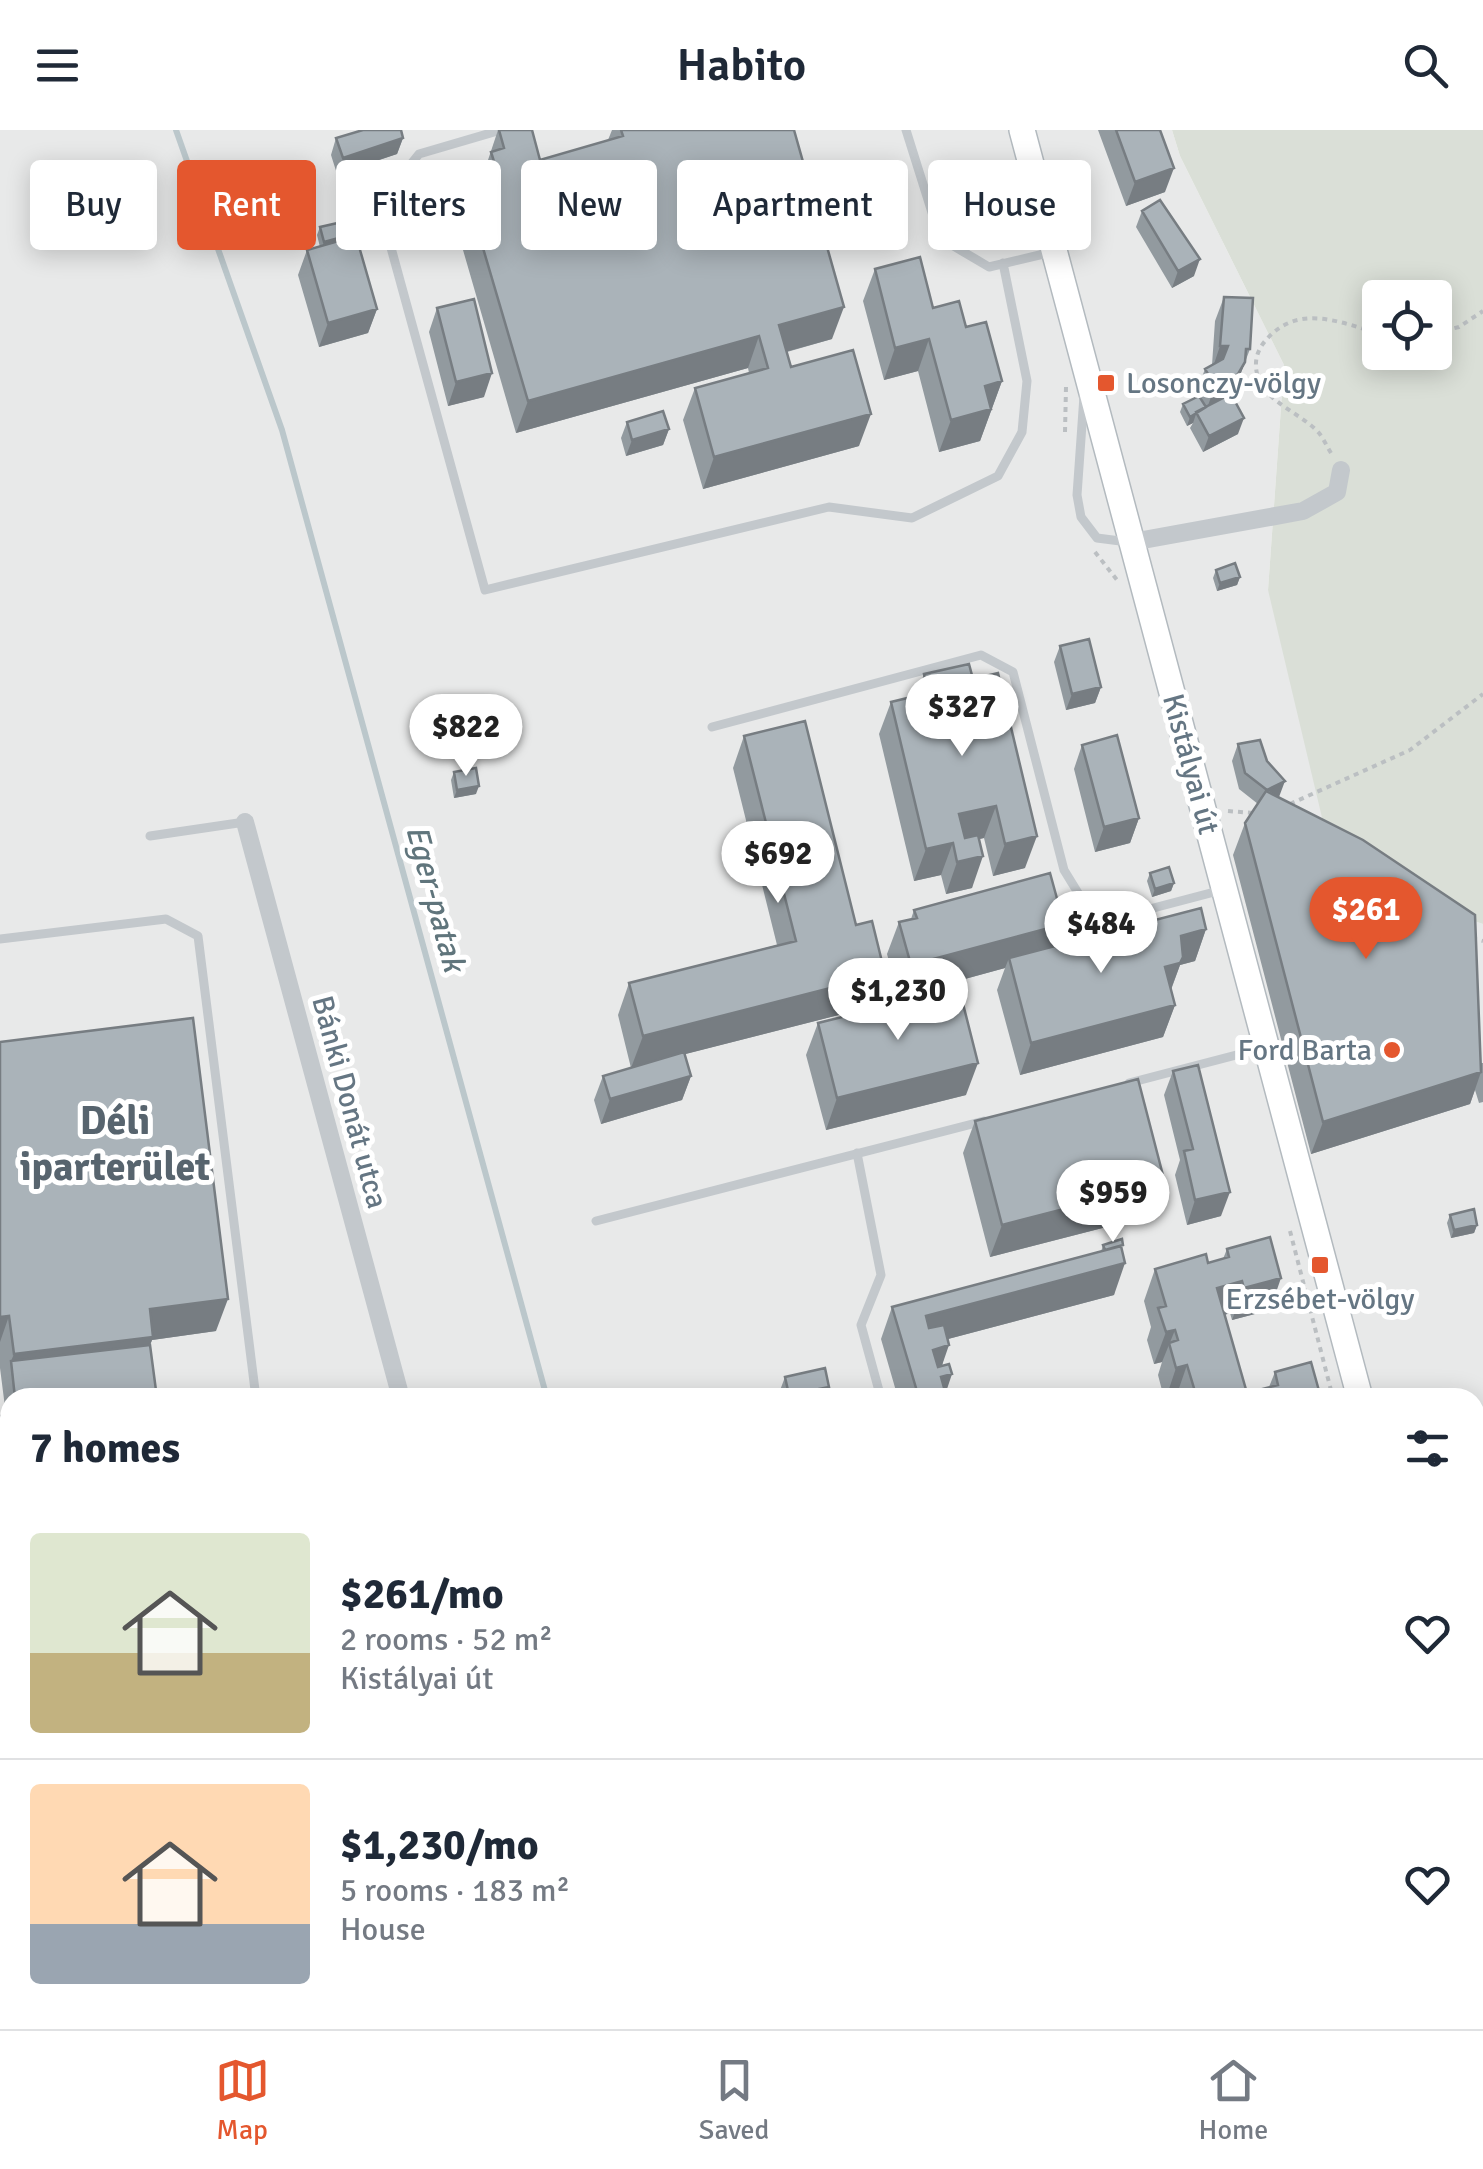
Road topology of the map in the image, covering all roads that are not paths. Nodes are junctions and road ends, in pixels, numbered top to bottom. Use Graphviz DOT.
graph roads {
  1 [pos="500,130"];
  2 [pos="906,130"];
  3 [pos="1022,130"];
  4 [pos="1054,251"];
  5 [pos="1003,263"];
  6 [pos="1086,374"];
  7 [pos="1341,470"];
  8 [pos="1132,542"];
  9 [pos="712,727"];
  10 [pos="246,822"];
  11 [pos="150,836"];
  12 [pos="1224,889"];
  13 [pos="0,939"];
  14 [pos="1266,1043"];
  15 [pos="1115,1087"];
  16 [pos="1004,1115"];
  17 [pos="857,1153"];
  18 [pos="596,1221"];
  19 [pos="255,1388"];
  20 [pos="398,1388"];
  21 [pos="878,1388"];
  22 [pos="1357,1388"];
  1 -- 5 [label="lane"];
  2 -- 5 [label="lane"];
  3 -- 4 [label="main road, Kistályai út"];
  4 -- 5 [label="lane"];
  4 -- 6 [label="main road, Kistályai út"];
  6 -- 8 [label="main road, Kistályai út"];
  6 -- 8 [label="lane"];
  7 -- 8 [label="street"];
  8 -- 12 [label="main road, Kistályai út"];
  9 -- 12 [label="lane"];
  10 -- 11 [label="lane"];
  10 -- 20 [label="street, Bánki Donát utca"];
  12 -- 14 [label="main road, Kistályai út"];
  13 -- 19 [label="lane"];
  14 -- 15 [label="lane"];
  14 -- 22 [label="main road, Kistályai út"];
  16 -- 17 [label="lane"];
  17 -- 18 [label="lane"];
  17 -- 21 [label="lane"];
}
